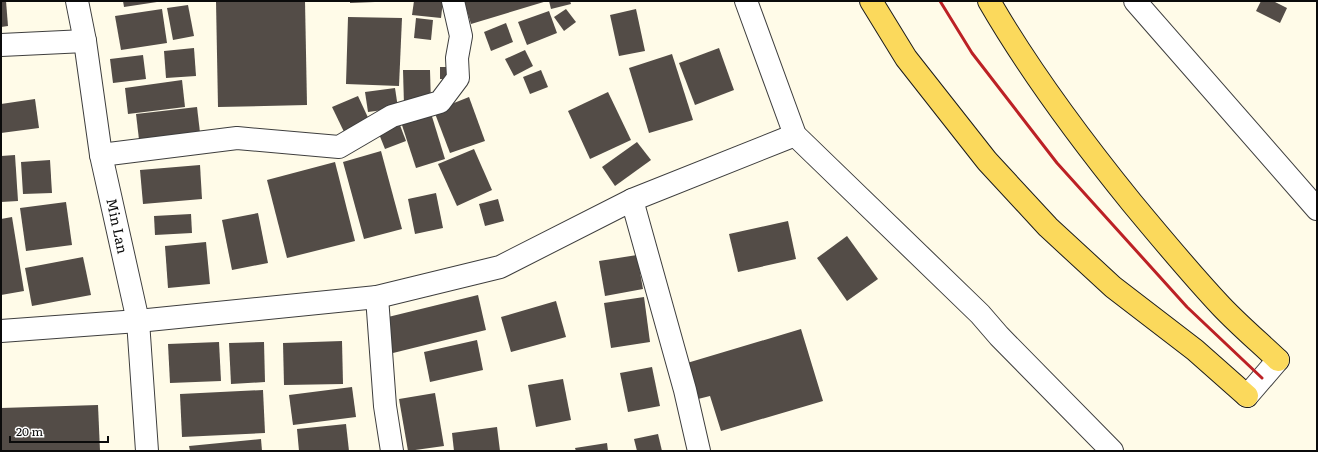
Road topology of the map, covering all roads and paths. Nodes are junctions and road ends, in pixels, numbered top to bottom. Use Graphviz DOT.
graph roads {
  1 [pos="77,1"];
  2 [pos="453,1"];
  3 [pos="746,1"];
  4 [pos="871,1"];
  5 [pos="989,1"];
  6 [pos="1136,1"];
  7 [pos="85,41"];
  8 [pos="1,46"];
  9 [pos="795,135"];
  10 [pos="101,155"];
  11 [pos="632,200"];
  12 [pos="1317,209"];
  13 [pos="377,298"];
  14 [pos="138,321"];
  15 [pos="1,330"];
  16 [pos="1278,360"];
  17 [pos="1247,396"];
  18 [pos="147,451"];
  19 [pos="392,451"];
  20 [pos="699,451"];
  21 [pos="1112,451"];
  1 -- 7 [label="street, Min Lan"];
  2 -- 10 [label="street"];
  3 -- 9 [label="street"];
  4 -- 17 [label="main road"];
  5 -- 16 [label="main road"];
  6 -- 12 [label="street"];
  7 -- 8 [label="street"];
  7 -- 10 [label="street, Min Lan"];
  9 -- 11 [label="street"];
  9 -- 21 [label="street"];
  10 -- 14 [label="street, Min Lan"];
  11 -- 13 [label="street"];
  11 -- 20 [label="street"];
  13 -- 14 [label="street"];
  13 -- 19 [label="street"];
  14 -- 15 [label="street"];
  14 -- 18 [label="street, Min Lan"];
  16 -- 17 [label="street"];
}
